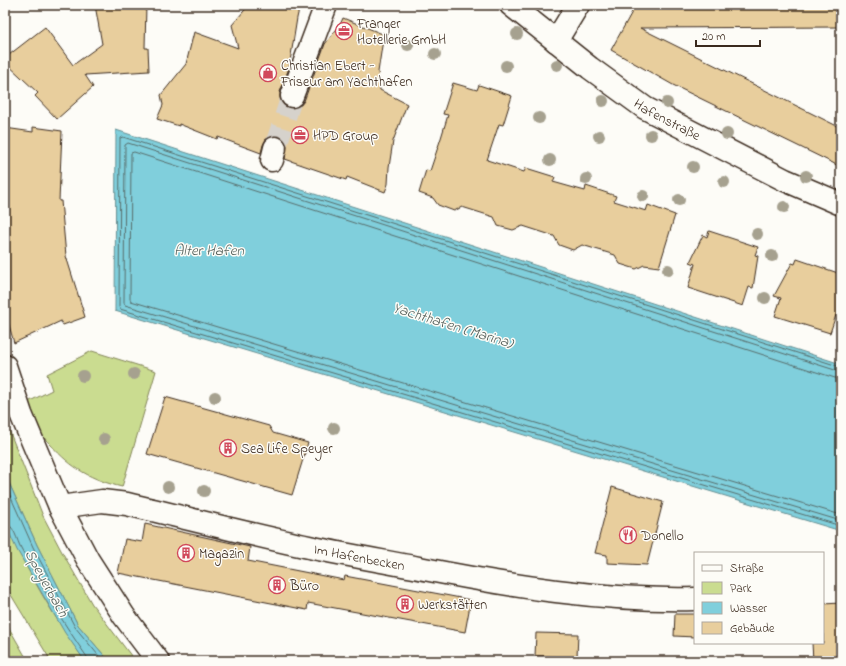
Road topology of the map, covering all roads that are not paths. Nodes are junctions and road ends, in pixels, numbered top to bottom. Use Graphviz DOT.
graph roads {
  1 [pos="326,5"];
  2 [pos="511,5"];
  3 [pos="578,5"];
  4 [pos="556,41"];
  5 [pos="292,96"];
  6 [pos="841,204"];
  7 [pos="5,366"];
  8 [pos="60,507"];
  9 [pos="694,599"];
  10 [pos="158,661"];
  1 -- 5 [label="street"];
  2 -- 4 [label="street, Hafenstraße"];
  3 -- 4 [label="street"];
  4 -- 6 [label="street, Hafenstraße"];
  7 -- 8 [label="street"];
  8 -- 9 [label="street, Im Hafenbecken"];
  8 -- 10 [label="street"];
}
